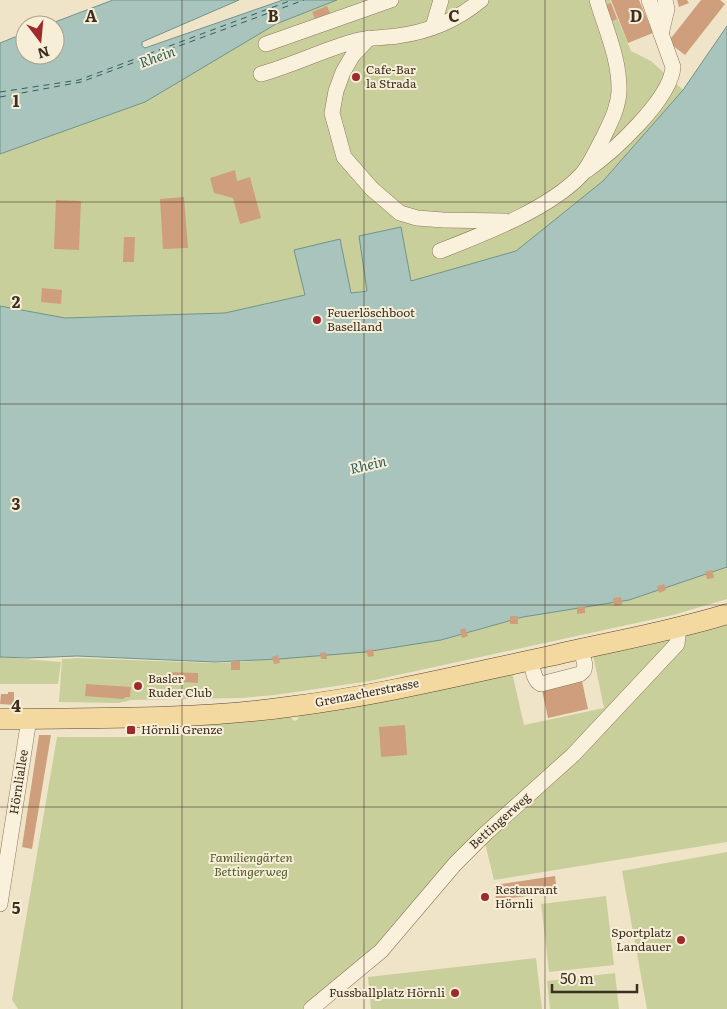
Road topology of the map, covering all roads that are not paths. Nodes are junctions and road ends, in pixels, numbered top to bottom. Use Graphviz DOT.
graph roads {
  1 [pos="391,0"];
  2 [pos="441,0"];
  3 [pos="481,0"];
  4 [pos="597,0"];
  5 [pos="649,0"];
  6 [pos="665,0"];
  7 [pos="433,27"];
  8 [pos="661,34"];
  9 [pos="369,38"];
  10 [pos="266,44"];
  11 [pos="261,74"];
  12 [pos="583,173"];
  13 [pos="508,221"];
  14 [pos="440,251"];
  15 [pos="727,614"];
  16 [pos="676,628"];
  17 [pos="0,719"];
  18 [pos="29,719"];
  19 [pos="5,840"];
  20 [pos="0,904"];
  21 [pos="311,1009"];
  1 -- 10 [label="street"];
  2 -- 7 [label="street"];
  3 -- 7 [label="street"];
  4 -- 12 [label="street"];
  5 -- 8 [label="street"];
  6 -- 8 [label="street"];
  7 -- 9 [label="street"];
  8 -- 12 [label="street"];
  9 -- 11 [label="street"];
  9 -- 13 [label="street"];
  12 -- 13 [label="street"];
  13 -- 14 [label="street"];
  15 -- 16 [label="main road, Grenzacherstrasse"];
  16 -- 18 [label="main road, Grenzacherstrasse"];
  16 -- 21 [label="street, Bettingerweg"];
  17 -- 18 [label="main road, Grenzacherstrasse"];
  18 -- 19 [label="street, Hörnliallee"];
  19 -- 20 [label="street, Hörnliallee"];
}
